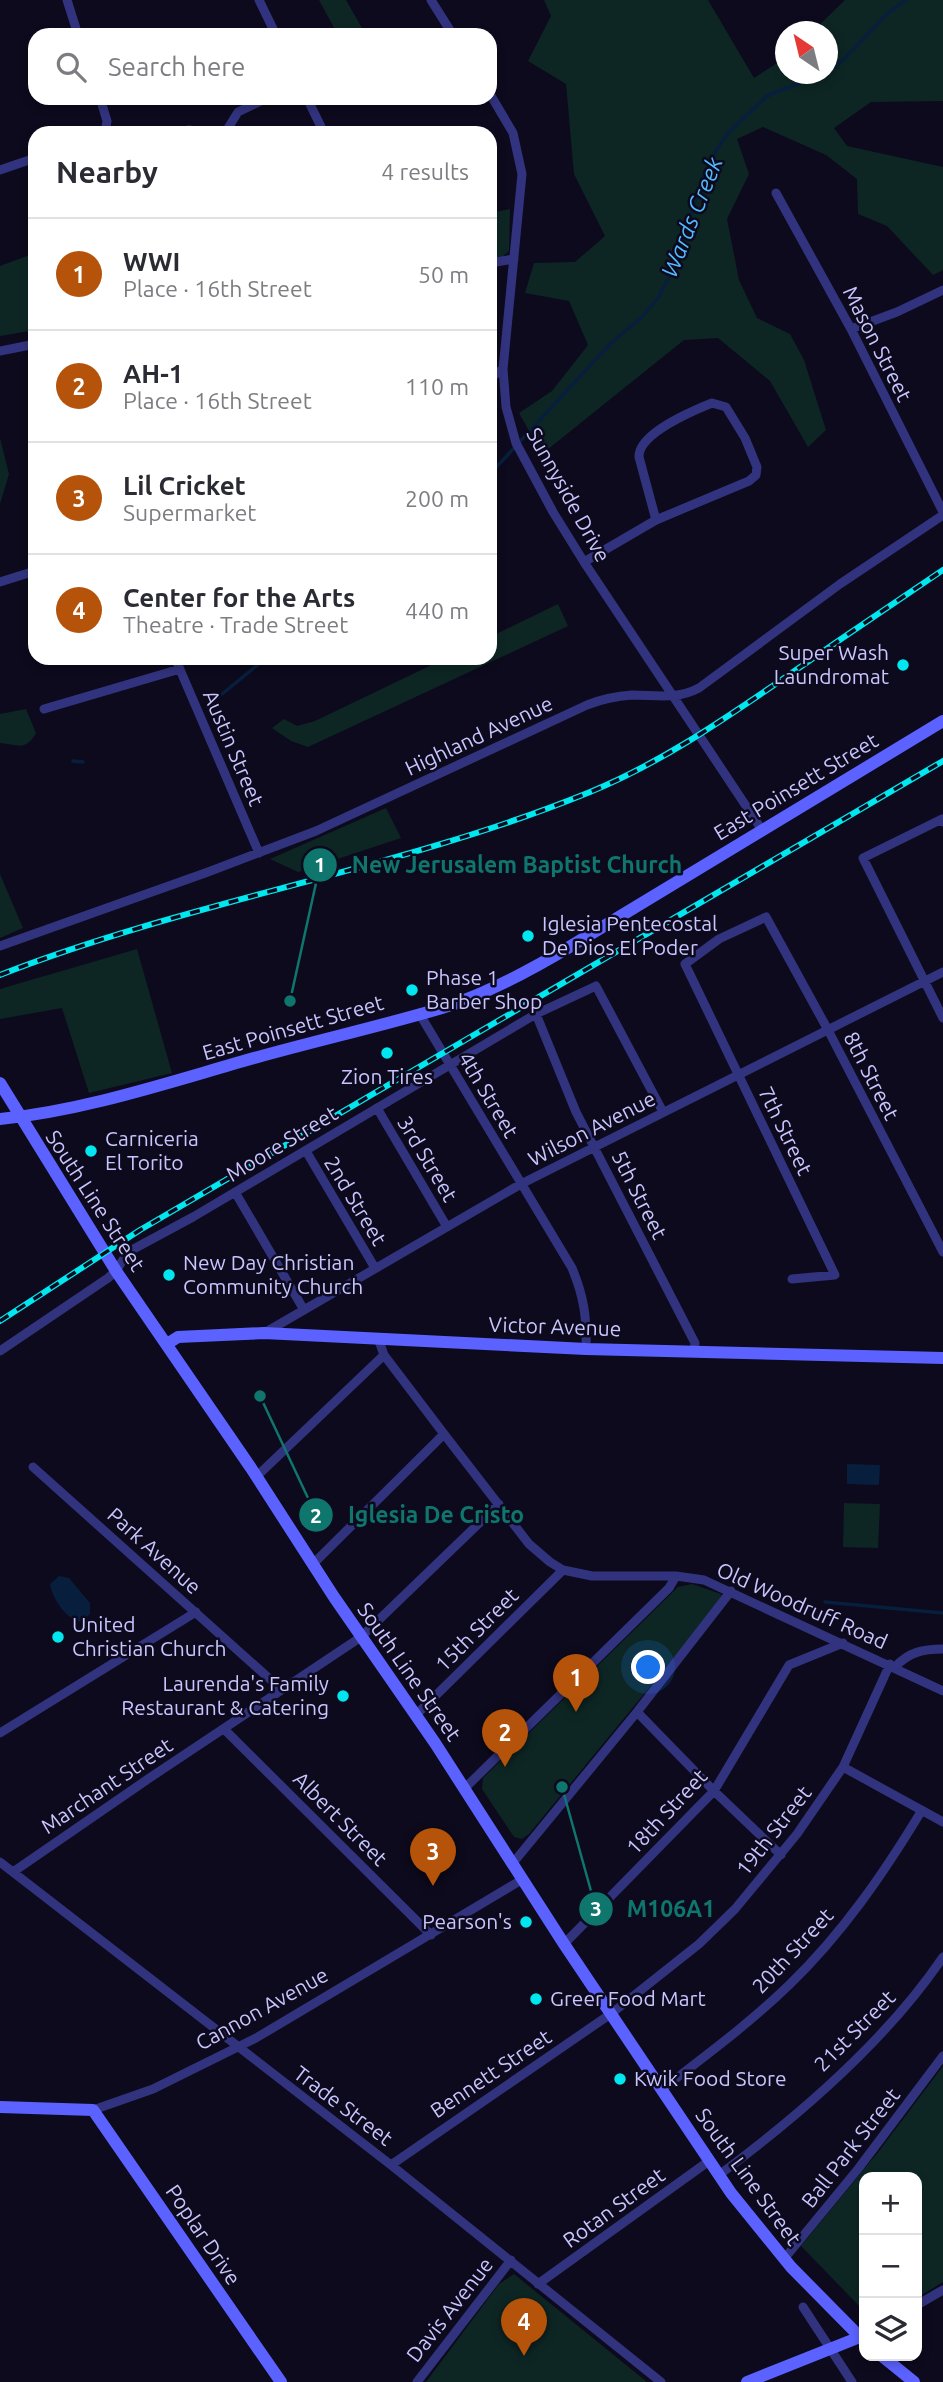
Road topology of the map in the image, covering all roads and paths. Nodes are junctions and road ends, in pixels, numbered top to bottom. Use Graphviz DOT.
graph roads {
  1 [pos="67,0"];
  2 [pos="259,0"];
  3 [pos="431,0"];
  4 [pos="76,28"];
  5 [pos="273,28"];
  6 [pos="449,28"];
  7 [pos="102,105"];
  8 [pos="252,105"];
  9 [pos="310,105"];
  10 [pos="496,105"];
  11 [pos="106,126"];
  12 [pos="229,126"];
  13 [pos="321,126"];
  14 [pos="28,160"];
  15 [pos="0,170"];
  16 [pos="776,193"];
  17 [pos="514,259"];
  18 [pos="497,262"];
  19 [pos="943,290"];
  20 [pos="851,329"];
  21 [pos="28,347"];
  22 [pos="0,351"];
  23 [pos="503,369"];
  24 [pos="497,373"];
  25 [pos="943,514"];
  26 [pos="656,520"];
  27 [pos="584,562"];
  28 [pos="28,573"];
  29 [pos="0,582"];
  30 [pos="178,665"];
  31 [pos="180,669"];
  32 [pos="675,697"];
  33 [pos="44,709"];
  34 [pos="943,721"];
  35 [pos="942,820"];
  36 [pos="762,830"];
  37 [pos="259,853"];
  38 [pos="765,917"];
  39 [pos="0,946"];
  40 [pos="943,972"];
  41 [pos="924,981"];
  42 [pos="419,1013"];
  43 [pos="536,1014"];
  44 [pos="943,1018"];
  45 [pos="828,1030"];
  46 [pos="450,1066"];
  47 [pos="739,1074"];
  48 [pos="0,1083"];
  49 [pos="377,1108"];
  50 [pos="663,1112"];
  51 [pos="19,1117"];
  52 [pos="0,1119"];
  53 [pos="595,1146"];
  54 [pos="306,1151"];
  55 [pos="522,1184"];
  56 [pos="235,1192"];
  57 [pos="447,1227"];
  58 [pos="943,1252"];
  59 [pos="375,1268"];
  60 [pos="116,1271"];
  61 [pos="792,1279"];
  62 [pos="304,1310"];
  63 [pos="264,1333"];
  64 [pos="378,1339"];
  65 [pos="167,1345"];
  66 [pos="586,1349"];
  67 [pos="0,1351"];
  68 [pos="694,1352"];
  69 [pos="384,1354"];
  70 [pos="943,1358"];
  71 [pos="444,1434"];
  72 [pos="33,1467"];
  73 [pos="256,1476"];
  74 [pos="499,1504"];
  75 [pos="313,1564"];
  76 [pos="564,1570"];
  77 [pos="676,1576"];
  78 [pos="731,1591"];
  79 [pos="196,1612"];
  80 [pos="361,1637"];
  81 [pos="843,1643"];
  82 [pos="943,1649"];
  83 [pos="892,1666"];
  84 [pos="943,1690"];
  85 [pos="280,1691"];
  86 [pos="637,1712"];
  87 [pos="416,1715"];
  88 [pos="224,1729"];
  89 [pos="0,1733"];
  90 [pos="843,1767"];
  91 [pos="465,1788"];
  92 [pos="714,1791"];
  93 [pos="922,1810"];
  94 [pos="943,1822"];
  95 [pos="781,1854"];
  96 [pos="0,1862"];
  97 [pos="513,1863"];
  98 [pos="13,1872"];
  99 [pos="523,1879"];
  100 [pos="431,1935"];
  101 [pos="564,1944"];
  102 [pos="943,1957"];
  103 [pos="612,2013"];
  104 [pos="237,2047"];
  105 [pos="943,2056"];
  106 [pos="661,2090"];
  107 [pos="0,2107"];
  108 [pos="93,2110"];
  109 [pos="709,2161"];
  110 [pos="391,2165"];
  111 [pos="719,2175"];
  112 [pos="784,2259"];
  113 [pos="511,2260"];
  114 [pos="538,2284"];
  115 [pos="943,2290"];
  116 [pos="922,2302"];
  117 [pos="803,2307"];
  118 [pos="859,2333"];
  119 [pos="859,2338"];
  120 [pos="830,2349"];
  121 [pos="888,2361"];
  122 [pos="281,2382"];
  123 [pos="416,2382"];
  124 [pos="661,2382"];
  125 [pos="747,2382"];
  126 [pos="852,2382"];
  127 [pos="914,2382"];
  1 -- 4 [label="street"];
  2 -- 5 [label="street"];
  3 -- 6 [label="street"];
  7 -- 11 [label="street"];
  8 -- 12 [label="street"];
  9 -- 13 [label="street"];
  10 -- 17 [label="street, Sunnyside Drive"];
  14 -- 15 [label="street"];
  16 -- 20 [label="street, Mason Street"];
  17 -- 18 [label="street"];
  17 -- 23 [label="street, Sunnyside Drive"];
  19 -- 20 [label="street"];
  20 -- 25 [label="street, Mason Street"];
  21 -- 22 [label="street"];
  23 -- 24 [label="street"];
  23 -- 27 [label="street, Sunnyside Drive"];
  25 -- 32 [label="street, Highland Avenue"];
  26 -- 26 [label="street"];
  26 -- 27 [label="street"];
  27 -- 32 [label="street, Sunnyside Drive"];
  28 -- 29 [label="street"];
  30 -- 31 [label="street, Austin Street"];
  31 -- 33 [label="street"];
  31 -- 37 [label="street, Austin Street"];
  32 -- 36 [label="street, Sunnyside Drive"];
  32 -- 37 [label="street, Highland Avenue"];
  34 -- 36 [label="main road, East Poinsett Street"];
  35 -- 41 [label="street"];
  36 -- 42 [label="main road, East Poinsett Street"];
  37 -- 39 [label="street, Highland Avenue"];
  38 -- 45 [label="street, 8th Street"];
  38 -- 47 [label="street, 7th Street"];
  40 -- 41 [label="street, Wilson Avenue"];
  41 -- 44 [label="street"];
  41 -- 45 [label="street, Wilson Avenue"];
  42 -- 46 [label="street, 4th Street"];
  42 -- 51 [label="main road, East Poinsett Street"];
  43 -- 46 [label="street, Moore Street"];
  43 -- 50 [label="street, Moore Street"];
  43 -- 53 [label="street, 5th Street"];
  45 -- 47 [label="street, Wilson Avenue"];
  45 -- 58 [label="street, 8th Street"];
  46 -- 49 [label="street, Moore Street"];
  46 -- 55 [label="street, 4th Street"];
  47 -- 50 [label="street, Wilson Avenue"];
  47 -- 61 [label="street, 7th Street"];
  48 -- 51 [label="main road, South Line Street"];
  49 -- 54 [label="street, Moore Street"];
  49 -- 57 [label="street, 3rd Street"];
  50 -- 53 [label="street, Wilson Avenue"];
  51 -- 52 [label="main road, East Poinsett Street"];
  51 -- 60 [label="main road, South Line Street"];
  53 -- 55 [label="street, Wilson Avenue"];
  53 -- 68 [label="street, 5th Street"];
  54 -- 56 [label="street, Moore Street"];
  54 -- 59 [label="street, 2nd Street"];
  55 -- 57 [label="street, Wilson Avenue"];
  55 -- 66 [label="street, 4th Street"];
  56 -- 60 [label="street, Moore Street"];
  56 -- 62 [label="street"];
  57 -- 59 [label="street, Wilson Avenue"];
  59 -- 62 [label="street, Wilson Avenue"];
  60 -- 65 [label="main road, South Line Street"];
  60 -- 67 [label="street, Moore Street"];
  62 -- 63 [label="street, Wilson Avenue"];
  63 -- 64 [label="main road, Victor Avenue"];
  63 -- 65 [label="main road, Victor Avenue"];
  64 -- 66 [label="main road, Victor Avenue"];
  64 -- 69 [label="street, Old Woodruff Road"];
  65 -- 73 [label="main road, South Line Street"];
  66 -- 68 [label="main road, Victor Avenue"];
  68 -- 70 [label="main road, Victor Avenue"];
  69 -- 71 [label="street, Old Woodruff Road"];
  69 -- 73 [label="street"];
  71 -- 74 [label="street, Old Woodruff Road"];
  71 -- 75 [label="street"];
  72 -- 79 [label="street, Park Avenue"];
  73 -- 75 [label="main road, South Line Street"];
  74 -- 76 [label="street, Old Woodruff Road"];
  74 -- 80 [label="street, Marchant Street"];
  75 -- 80 [label="main road, South Line Street"];
  76 -- 77 [label="street, Old Woodruff Road"];
  76 -- 87 [label="street, 15th Street"];
  77 -- 78 [label="street, Old Woodruff Road"];
  77 -- 91 [label="street"];
  78 -- 81 [label="street, Old Woodruff Road"];
  78 -- 86 [label="street"];
  79 -- 85 [label="street, Park Avenue"];
  79 -- 89 [label="street"];
  80 -- 85 [label="street, Marchant Street"];
  80 -- 87 [label="main road, South Line Street"];
  81 -- 83 [label="street, Old Woodruff Road"];
  81 -- 92 [label="street, 18th Street"];
  82 -- 83 [label="street"];
  83 -- 84 [label="street, Old Woodruff Road"];
  83 -- 90 [label="street, 19th Street"];
  85 -- 88 [label="street, Marchant Street"];
  86 -- 92 [label="street"];
  86 -- 97 [label="street"];
  87 -- 91 [label="main road, South Line Street"];
  88 -- 98 [label="street, Marchant Street"];
  88 -- 100 [label="street, Albert Street"];
  90 -- 93 [label="street"];
  90 -- 95 [label="street, 19th Street"];
  91 -- 97 [label="main road, South Line Street"];
  92 -- 95 [label="street"];
  92 -- 101 [label="street, 18th Street"];
  93 -- 94 [label="street"];
  93 -- 106 [label="street, 20th Street"];
  95 -- 103 [label="street, 19th Street"];
  96 -- 98 [label="street, Trade Street"];
  97 -- 99 [label="main road, South Line Street"];
  98 -- 104 [label="street, Trade Street"];
  99 -- 100 [label="street, Cannon Avenue"];
  99 -- 101 [label="main road, South Line Street"];
  100 -- 104 [label="street, Cannon Avenue"];
  101 -- 103 [label="main road, South Line Street"];
  102 -- 111 [label="street, 21st Street"];
  103 -- 106 [label="main road, South Line Street"];
  103 -- 110 [label="street, Bennett Street"];
  104 -- 108 [label="street, Cannon Avenue"];
  104 -- 110 [label="street, Trade Street"];
  105 -- 112 [label="street, Ball Park Street"];
  106 -- 109 [label="main road, South Line Street"];
  107 -- 108 [label="main road, Cannon Avenue"];
  108 -- 122 [label="main road, Poplar Drive"];
  109 -- 111 [label="main road, South Line Street"];
  109 -- 114 [label="street, Rotan Street"];
  110 -- 113 [label="street, Trade Street"];
  111 -- 112 [label="main road, South Line Street"];
  112 -- 118 [label="main road, South Line Street"];
  113 -- 114 [label="street, Trade Street"];
  113 -- 123 [label="street, Davis Avenue"];
  114 -- 124 [label="street, Trade Street"];
  115 -- 116 [label="street"];
  117 -- 120 [label="street"];
  119 -- 120 [label="main road"];
  120 -- 125 [label="main road"];
  120 -- 126 [label="street"];
  121 -- 127 [label="main road"];
}
